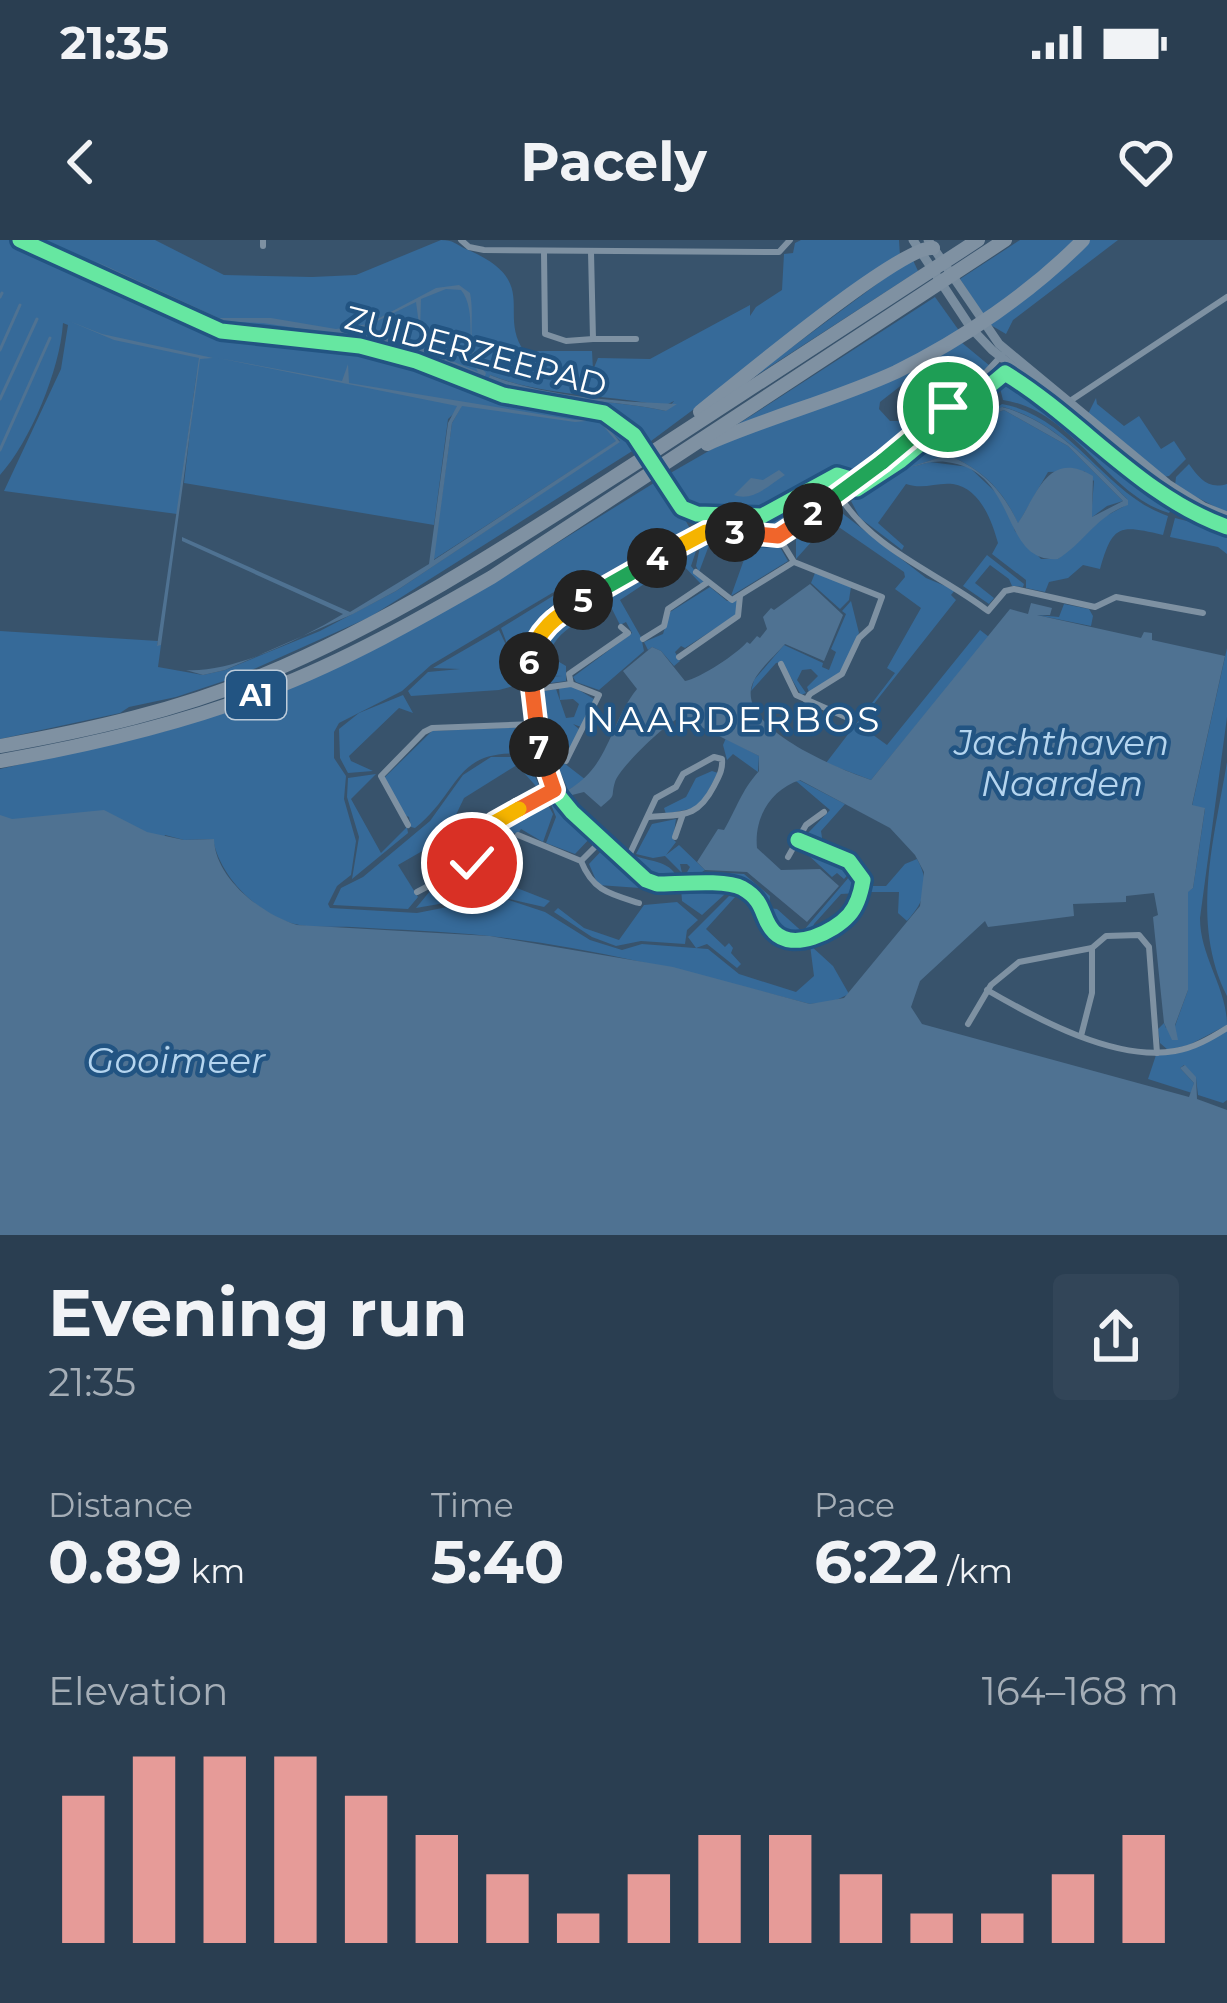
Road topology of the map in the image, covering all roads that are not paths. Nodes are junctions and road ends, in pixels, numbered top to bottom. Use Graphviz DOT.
graph roads {
  1 [pos="461,240"];
  2 [pos="659,240"];
  3 [pos="790,240"];
  4 [pos="978,240"];
  5 [pos="1005,240"];
  6 [pos="1083,240"];
  7 [pos="923,244"];
  8 [pos="544,251"];
  9 [pos="591,252"];
  10 [pos="658,252"];
  11 [pos="961,260"];
  12 [pos="921,286"];
  13 [pos="1227,297"];
  14 [pos="976,324"];
  15 [pos="593,339"];
  16 [pos="636,339"];
  17 [pos="1004,353"];
  18 [pos="1065,405"];
  19 [pos="640,460"];
  20 [pos="669,461"];
  21 [pos="839,495"];
  22 [pos="1227,516"];
  23 [pos="778,536"];
  24 [pos="794,562"];
  25 [pos="696,572"];
  26 [pos="708,582"];
  27 [pos="740,596"];
  28 [pos="1203,614"];
  29 [pos="621,627"];
  30 [pos="643,639"];
  31 [pos="679,657"];
  32 [pos="781,664"];
  33 [pos="571,684"];
  34 [pos="530,689"];
  35 [pos="806,700"];
  36 [pos="848,718"];
  37 [pos="536,724"];
  38 [pos="0,746"];
  39 [pos="0,761"];
  40 [pos="566,761"];
  41 [pos="554,790"];
  42 [pos="824,812"];
  43 [pos="683,814"];
  44 [pos="649,818"];
  45 [pos="408,825"];
  46 [pos="518,835"];
  47 [pos="675,837"];
  48 [pos="602,840"];
  49 [pos="798,840"];
  50 [pos="788,857"];
  51 [pos="581,862"];
  52 [pos="626,862"];
  53 [pos="417,892"];
  54 [pos="639,903"];
  55 [pos="1092,948"];
  56 [pos="987,990"];
  57 [pos="968,1024"];
  58 [pos="1227,1028"];
  59 [pos="1081,1036"];
  60 [pos="1156,1052"];
  1 -- 8 [label="street"];
  2 -- 10 [label="street"];
  3 -- 10 [label="street"];
  4 -- 11 [label="highway, A1"];
  5 -- 11 [label="highway, A1"];
  6 -- 14 [label="highway, A1"];
  7 -- 14 [label="main road"];
  7 -- 19 [label="highway, A1"];
  8 -- 9 [label="street"];
  8 -- 15 [label="street"];
  9 -- 10 [label="street"];
  9 -- 15 [label="street"];
  11 -- 12 [label="highway, A1"];
  12 -- 19 [label="highway, A1"];
  12 -- 20 [label="highway, A1"];
  13 -- 18 [label="street"];
  14 -- 17 [label="main road"];
  14 -- 20 [label="highway, A1"];
  15 -- 16 [label="street"];
  17 -- 18 [label="main road"];
  17 -- 21 [label="street"];
  18 -- 22 [label="main road"];
  19 -- 38 [label="highway, A1"];
  20 -- 39 [label="highway, A1"];
  21 -- 23 [label="street"];
  21 -- 28 [label="street"];
  23 -- 24 [label="street"];
  23 -- 34 [label="street"];
  24 -- 27 [label="street"];
  24 -- 35 [label="street"];
  25 -- 26 [label="street"];
  26 -- 27 [label="street"];
  26 -- 30 [label="street"];
  27 -- 31 [label="street"];
  29 -- 33 [label="street"];
  32 -- 35 [label="street"];
  33 -- 34 [label="street"];
  33 -- 40 [label="street"];
  34 -- 37 [label="street"];
  35 -- 36 [label="street"];
  37 -- 41 [label="street"];
  37 -- 45 [label="street"];
  41 -- 48 [label="street"];
  41 -- 53 [label="street"];
  42 -- 49 [label="street"];
  43 -- 44 [label="street"];
  43 -- 44 [label="street"];
  43 -- 47 [label="street"];
  44 -- 52 [label="street"];
  46 -- 51 [label="street"];
  48 -- 51 [label="street"];
  48 -- 52 [label="street"];
  49 -- 50 [label="street"];
  49 -- 52 [label="street"];
  51 -- 54 [label="street"];
  55 -- 56 [label="street"];
  55 -- 59 [label="street"];
  55 -- 60 [label="street"];
  56 -- 57 [label="street"];
  56 -- 59 [label="street"];
  58 -- 60 [label="street"];
  59 -- 60 [label="street"];
}
